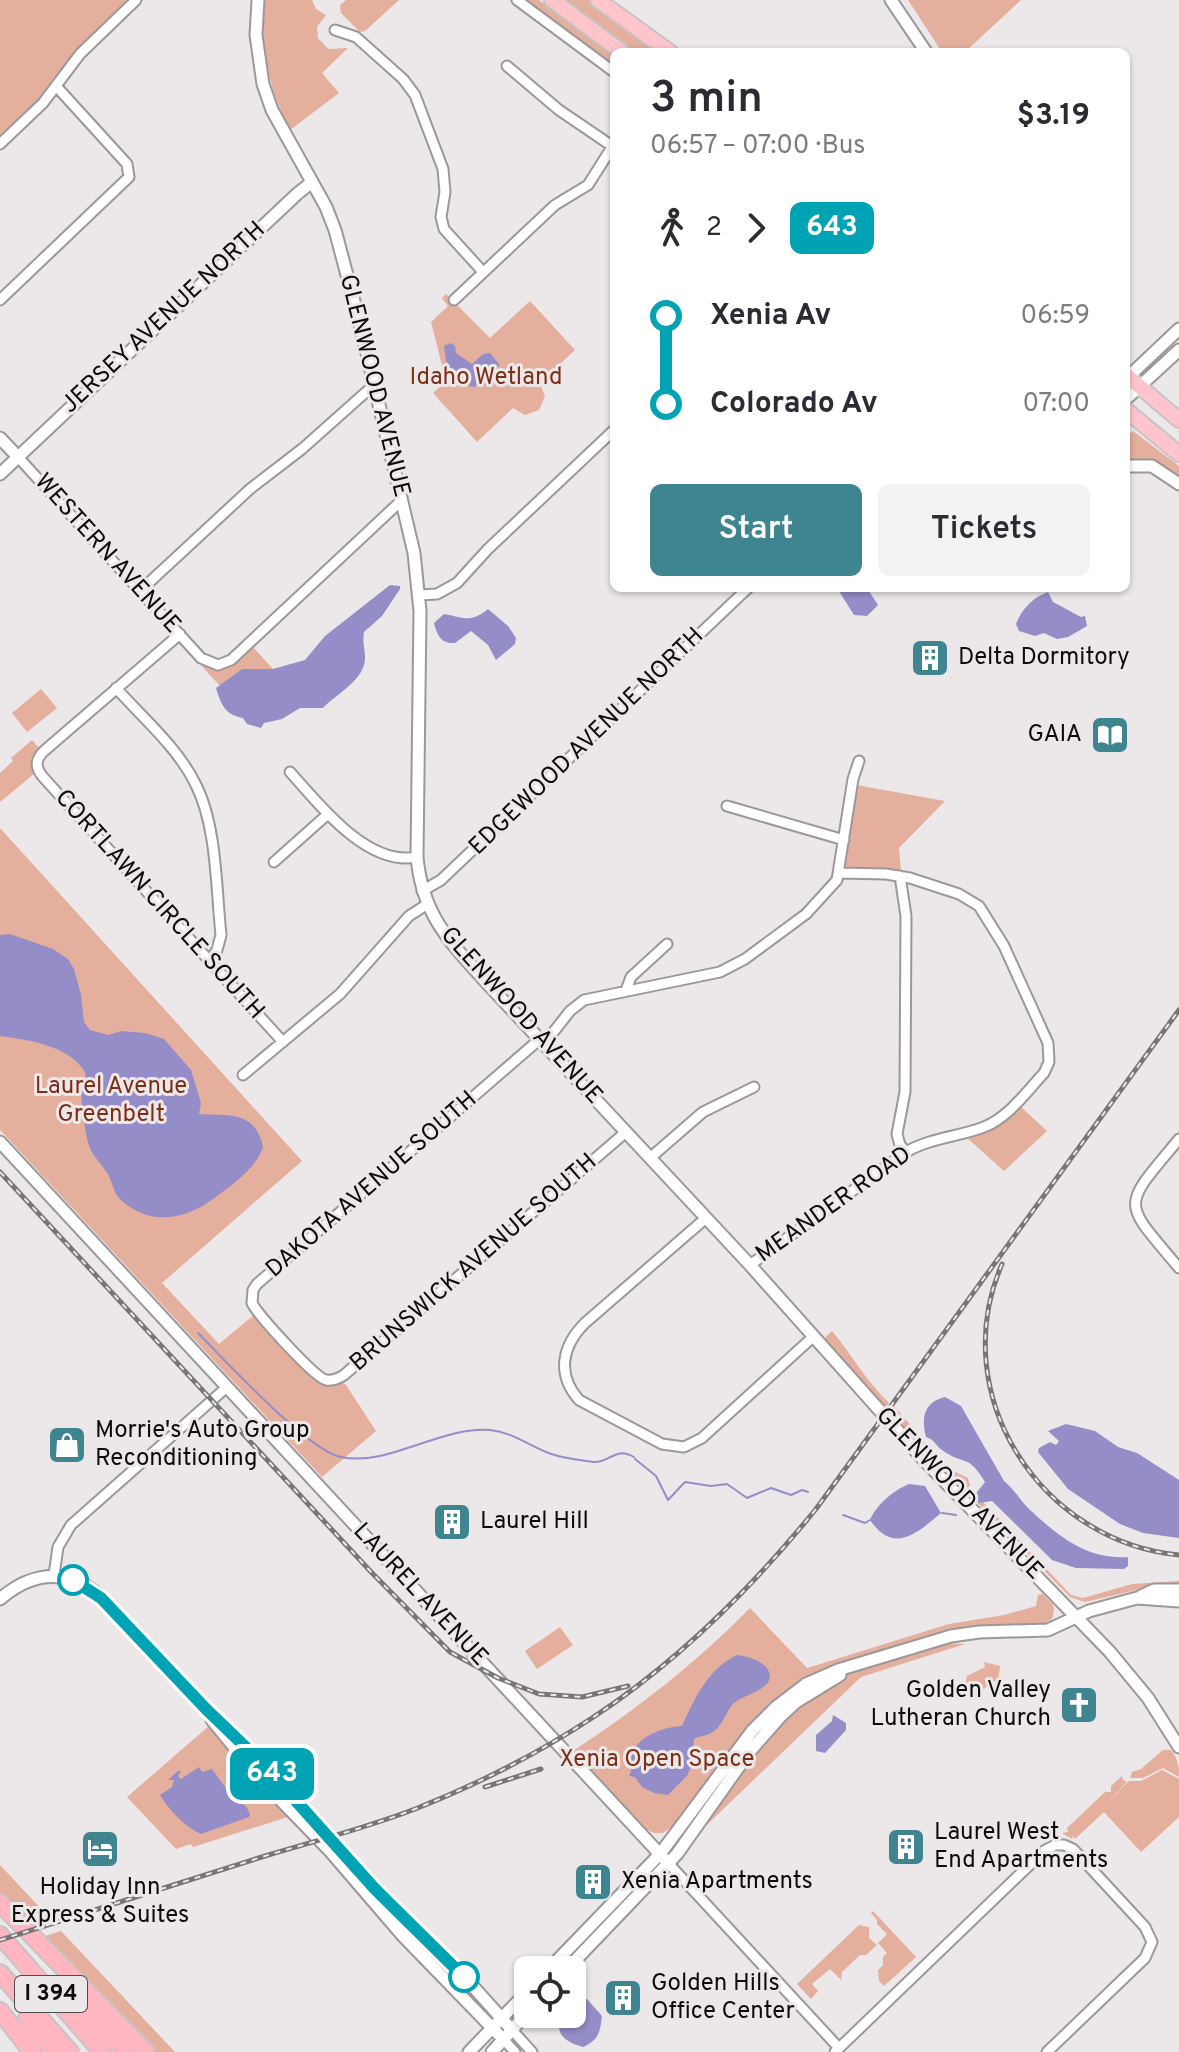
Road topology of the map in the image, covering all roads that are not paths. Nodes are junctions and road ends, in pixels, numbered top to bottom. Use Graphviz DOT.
graph roads {
  1 [pos="136,0"];
  2 [pos="258,0"];
  3 [pos="517,0"];
  4 [pos="552,0"];
  5 [pos="598,0"];
  6 [pos="891,0"];
  7 [pos="335,30"];
  8 [pos="617,48"];
  9 [pos="664,48"];
  10 [pos="923,48"];
  11 [pos="507,66"];
  12 [pos="610,69"];
  13 [pos="56,86"];
  14 [pos="610,143"];
  15 [pos="0,144"];
  16 [pos="610,151"];
  17 [pos="312,182"];
  18 [pos="483,272"];
  19 [pos="0,300"];
  20 [pos="454,300"];
  21 [pos="1179,329"];
  22 [pos="1179,350"];
  23 [pos="1130,379"];
  24 [pos="375,384"];
  25 [pos="1130,413"];
  26 [pos="1179,420"];
  27 [pos="610,434"];
  28 [pos="0,438"];
  29 [pos="1179,454"];
  30 [pos="18,457"];
  31 [pos="1130,466"];
  32 [pos="0,474"];
  33 [pos="1179,484"];
  34 [pos="402,500"];
  35 [pos="141,590"];
  36 [pos="744,592"];
  37 [pos="419,595"];
  38 [pos="180,634"];
  39 [pos="116,688"];
  40 [pos="859,761"];
  41 [pos="290,772"];
  42 [pos="727,806"];
  43 [pos="328,814"];
  44 [pos="844,840"];
  45 [pos="417,857"];
  46 [pos="274,862"];
  47 [pos="840,873"];
  48 [pos="900,876"];
  49 [pos="422,891"];
  50 [pos="426,905"];
  51 [pos="667,944"];
  52 [pos="210,960"];
  53 [pos="626,990"];
  54 [pos="283,1042"];
  55 [pos="542,1042"];
  56 [pos="243,1075"];
  57 [pos="754,1087"];
  58 [pos="626,1132"];
  59 [pos="1179,1139"];
  60 [pos="0,1142"];
  61 [pos="906,1152"];
  62 [pos="650,1158"];
  63 [pos="706,1218"];
  64 [pos="750,1265"];
  65 [pos="1179,1268"];
  66 [pos="814,1336"];
  67 [pos="284,1341"];
  68 [pos="227,1387"];
  69 [pos="54,1575"];
  70 [pos="1179,1590"];
  71 [pos="1137,1598"];
  72 [pos="0,1599"];
  73 [pos="1179,1601"];
  74 [pos="1077,1617"];
  75 [pos="206,1709"];
  76 [pos="1179,1747"];
  77 [pos="664,1859"];
  78 [pos="0,1903"];
  79 [pos="0,1912"];
  80 [pos="0,1935"];
  81 [pos="563,1956"];
  82 [pos="578,1956"];
  83 [pos="0,1973"];
  84 [pos="0,1987"];
  85 [pos="514,2006"];
  86 [pos="0,2011"];
  87 [pos="502,2018"];
  88 [pos="492,2028"];
  89 [pos="514,2028"];
  90 [pos="512,2030"];
  91 [pos="503,2039"];
  92 [pos="837,2050"];
  93 [pos="32,2052"];
  94 [pos="54,2052"];
  95 [pos="70,2052"];
  96 [pos="102,2052"];
  97 [pos="124,2052"];
  98 [pos="146,2052"];
  99 [pos="469,2052"];
  100 [pos="492,2052"];
  101 [pos="515,2052"];
  102 [pos="532,2052"];
  103 [pos="1047,2052"];
  1 -- 13 [label="street"];
  2 -- 17 [label="street, GLENWOOD AVENUE"];
  3 -- 12 [label="street"];
  4 -- 8 [label="highway"];
  5 -- 9 [label="highway"];
  6 -- 10 [label="street"];
  7 -- 18 [label="street"];
  11 -- 14 [label="street"];
  13 -- 15 [label="street"];
  13 -- 19 [label="street"];
  16 -- 18 [label="street"];
  17 -- 24 [label="street, GLENWOOD AVENUE"];
  17 -- 30 [label="street, JERSEY AVENUE NORTH"];
  18 -- 20 [label="street"];
  21 -- 23 [label="street"];
  22 -- 23 [label="street"];
  23 -- 26 [label="highway"];
  24 -- 34 [label="street, GLENWOOD AVENUE"];
  24 -- 35 [label="street"];
  25 -- 29 [label="highway"];
  27 -- 37 [label="street"];
  28 -- 30 [label="street, WESTERN AVENUE"];
  30 -- 32 [label="street, JERSEY AVENUE NORTH"];
  30 -- 35 [label="street, WESTERN AVENUE"];
  31 -- 33 [label="street"];
  34 -- 37 [label="street, GLENWOOD AVENUE"];
  34 -- 38 [label="street, WESTERN AVENUE"];
  35 -- 38 [label="street, WESTERN AVENUE"];
  36 -- 49 [label="street, EDGEWOOD AVENUE NORTH"];
  37 -- 45 [label="street, GLENWOOD AVENUE"];
  38 -- 39 [label="street"];
  39 -- 52 [label="street"];
  39 -- 52 [label="street, CORTLAWN CIRCLE SOUTH"];
  40 -- 44 [label="street"];
  41 -- 43 [label="street"];
  42 -- 44 [label="street"];
  43 -- 45 [label="street"];
  43 -- 46 [label="street"];
  44 -- 47 [label="street"];
  45 -- 49 [label="street, GLENWOOD AVENUE"];
  47 -- 48 [label="street, MEANDER ROAD"];
  47 -- 53 [label="street"];
  48 -- 61 [label="street"];
  48 -- 61 [label="street, MEANDER ROAD"];
  49 -- 50 [label="street, GLENWOOD AVENUE"];
  50 -- 54 [label="street"];
  50 -- 55 [label="street, GLENWOOD AVENUE"];
  51 -- 53 [label="street"];
  52 -- 54 [label="street, CORTLAWN CIRCLE SOUTH"];
  53 -- 55 [label="street"];
  54 -- 56 [label="street"];
  55 -- 58 [label="street, GLENWOOD AVENUE"];
  55 -- 67 [label="street, DAKOTA AVENUE SOUTH"];
  57 -- 62 [label="street"];
  58 -- 62 [label="street, GLENWOOD AVENUE"];
  58 -- 67 [label="street, BRUNSWICK AVENUE SOUTH"];
  59 -- 65 [label="street"];
  60 -- 68 [label="street, LAUREL AVENUE"];
  61 -- 64 [label="street, MEANDER ROAD"];
  62 -- 63 [label="street, GLENWOOD AVENUE"];
  63 -- 64 [label="street, GLENWOOD AVENUE"];
  63 -- 66 [label="street"];
  64 -- 66 [label="street, GLENWOOD AVENUE"];
  66 -- 74 [label="street, GLENWOOD AVENUE"];
  68 -- 69 [label="street"];
  68 -- 77 [label="street, LAUREL AVENUE"];
  69 -- 72 [label="street"];
  69 -- 75 [label="street"];
  70 -- 71 [label="street"];
  71 -- 73 [label="street"];
  71 -- 74 [label="street"];
  74 -- 76 [label="street, GLENWOOD AVENUE"];
  74 -- 77 [label="street"];
  75 -- 87 [label="street"];
  75 -- 88 [label="street"];
  77 -- 81 [label="street"];
  77 -- 82 [label="street"];
  77 -- 92 [label="street, LAUREL AVENUE"];
  78 -- 98 [label="highway"];
  79 -- 97 [label="highway"];
  80 -- 96 [label="highway, I 394"];
  83 -- 95 [label="highway, I 394"];
  84 -- 94 [label="highway"];
  85 -- 87 [label="street"];
  86 -- 93 [label="highway"];
  87 -- 88 [label="street"];
  87 -- 90 [label="street"];
  88 -- 91 [label="street"];
  88 -- 99 [label="street"];
  89 -- 90 [label="street"];
  90 -- 91 [label="street"];
  90 -- 102 [label="street"];
  91 -- 100 [label="street"];
  91 -- 101 [label="street"];
  92 -- 103 [label="street"];
}
